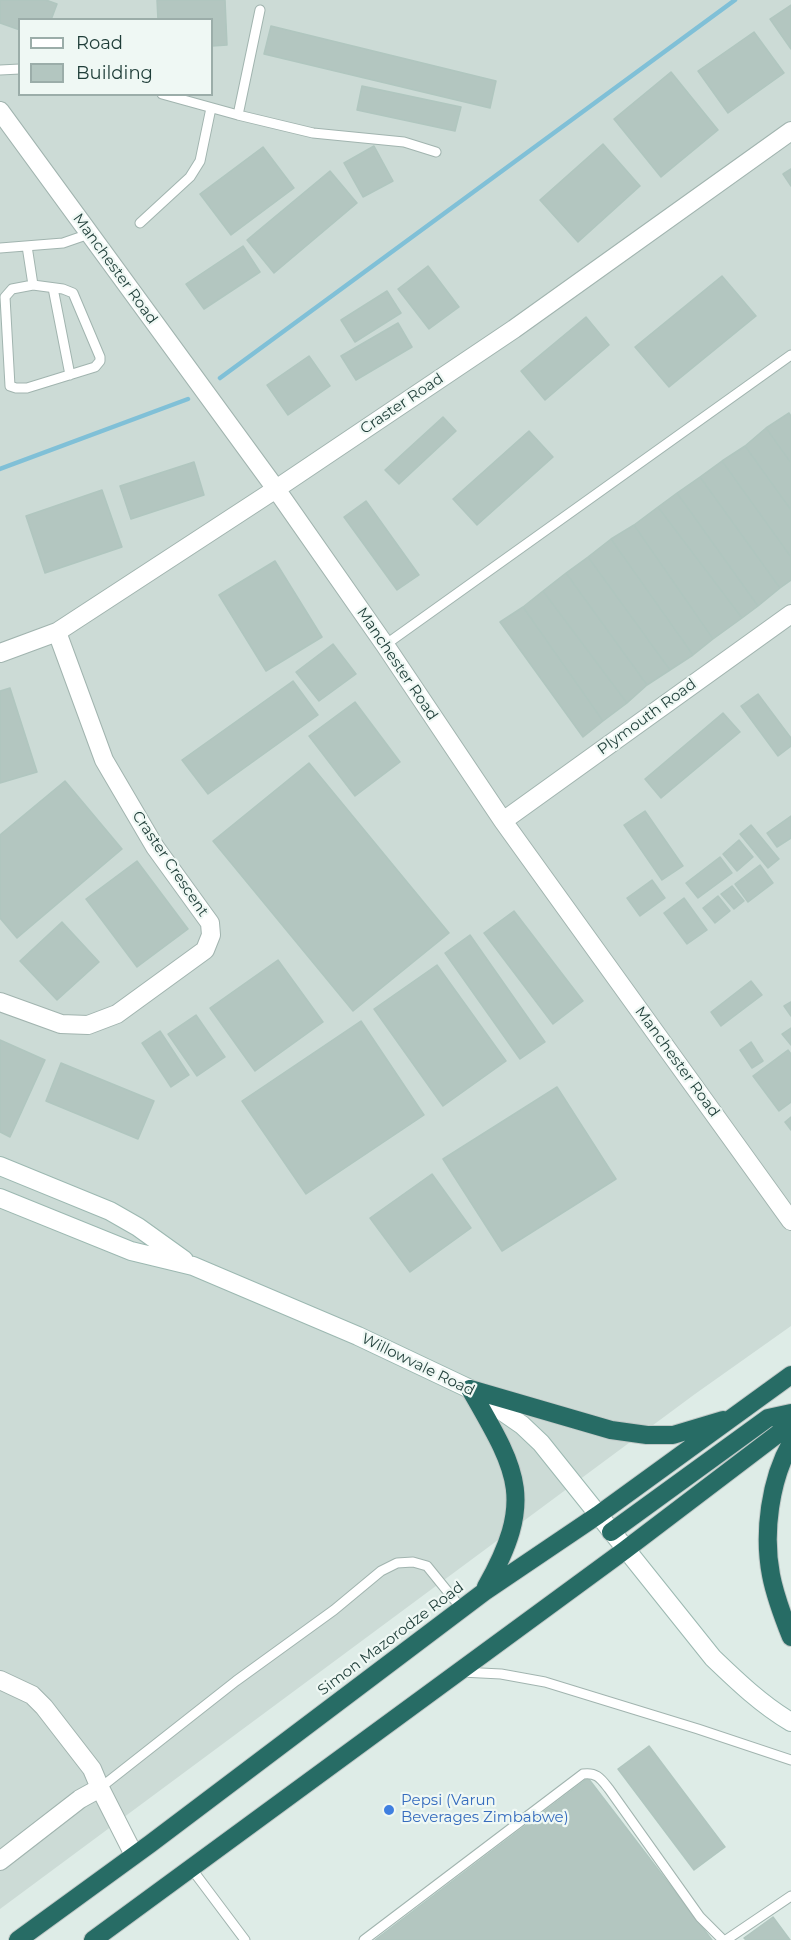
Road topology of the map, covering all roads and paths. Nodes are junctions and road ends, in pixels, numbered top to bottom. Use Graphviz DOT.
graph roads {
  1 [pos="260,10"];
  2 [pos="18,69"];
  3 [pos="0,70"];
  4 [pos="169,96"];
  5 [pos="211,108"];
  6 [pos="0,111"];
  7 [pos="238,116"];
  8 [pos="791,131"];
  9 [pos="436,152"];
  10 [pos="140,224"];
  11 [pos="89,234"];
  12 [pos="27,246"];
  13 [pos="0,248"];
  14 [pos="33,285"];
  15 [pos="53,288"];
  16 [pos="791,355"];
  17 [pos="70,375"];
  18 [pos="276,489"];
  19 [pos="791,614"];
  20 [pos="57,632"];
  21 [pos="385,645"];
  22 [pos="0,654"];
  23 [pos="503,820"];
  24 [pos="0,1002"];
  25 [pos="0,1166"];
  26 [pos="0,1198"];
  27 [pos="791,1221"];
  28 [pos="193,1266"];
  29 [pos="791,1375"];
  30 [pos="470,1389"];
  31 [pos="791,1413"];
  32 [pos="736,1416"];
  33 [pos="791,1424"];
  34 [pos="791,1443"];
  35 [pos="598,1515"];
  36 [pos="611,1532"];
  37 [pos="625,1550"];
  38 [pos="484,1592"];
  39 [pos="461,1608"];
  40 [pos="791,1637"];
  41 [pos="459,1672"];
  42 [pos="0,1680"];
  43 [pos="791,1722"];
  44 [pos="791,1760"];
  45 [pos="100,1788"];
  46 [pos="134,1855"];
  47 [pos="0,1861"];
  48 [pos="191,1868"];
  49 [pos="791,1896"];
  50 [pos="18,1940"];
  51 [pos="93,1940"];
  52 [pos="245,1940"];
  53 [pos="364,1940"];
  54 [pos="724,1940"];
  1 -- 7 [label="lane"];
  2 -- 3 [label="lane"];
  4 -- 5 [label="lane"];
  5 -- 7 [label="lane"];
  5 -- 10 [label="lane"];
  6 -- 11 [label="street, Manchester Road"];
  7 -- 9 [label="lane"];
  8 -- 18 [label="street, Craster Road"];
  11 -- 12 [label="lane"];
  11 -- 18 [label="street, Manchester Road"];
  12 -- 13 [label="lane"];
  12 -- 14 [label="lane"];
  14 -- 15 [label="lane"];
  14 -- 17 [label="lane"];
  15 -- 17 [label="lane"];
  15 -- 17 [label="lane"];
  16 -- 21 [label="lane"];
  18 -- 20 [label="street, Craster Road"];
  18 -- 21 [label="street, Manchester Road"];
  19 -- 23 [label="street, Plymouth Road"];
  20 -- 22 [label="street, Craster Road"];
  20 -- 24 [label="street, Craster Crescent"];
  21 -- 23 [label="street, Manchester Road"];
  23 -- 27 [label="street, Manchester Road"];
  25 -- 28 [label="street, Willowvale Road"];
  26 -- 28 [label="street, Willowvale Road"];
  28 -- 30 [label="street, Willowvale Road"];
  29 -- 32 [label="highway, Simon Mazorodze Road"];
  30 -- 32 [label="highway"];
  30 -- 35 [label="street, Willowvale Road"];
  30 -- 38 [label="highway"];
  31 -- 36 [label="highway"];
  32 -- 35 [label="highway, Simon Mazorodze Road"];
  33 -- 37 [label="highway"];
  34 -- 40 [label="highway"];
  35 -- 36 [label="street, Willowvale Road"];
  35 -- 38 [label="highway, Simon Mazorodze Road"];
  36 -- 37 [label="street, Willowvale Road"];
  37 -- 41 [label="highway"];
  37 -- 43 [label="street, Willowvale Road"];
  38 -- 39 [label="highway, Simon Mazorodze Road"];
  39 -- 45 [label="lane"];
  39 -- 46 [label="highway, Simon Mazorodze Road"];
  41 -- 44 [label="lane"];
  41 -- 48 [label="highway"];
  42 -- 45 [label="street"];
  45 -- 46 [label="street"];
  45 -- 47 [label="street"];
  46 -- 50 [label="highway, Simon Mazorodze Road"];
  48 -- 51 [label="highway"];
  48 -- 52 [label="lane"];
  49 -- 54 [label="lane"];
  53 -- 54 [label="lane"];
}
